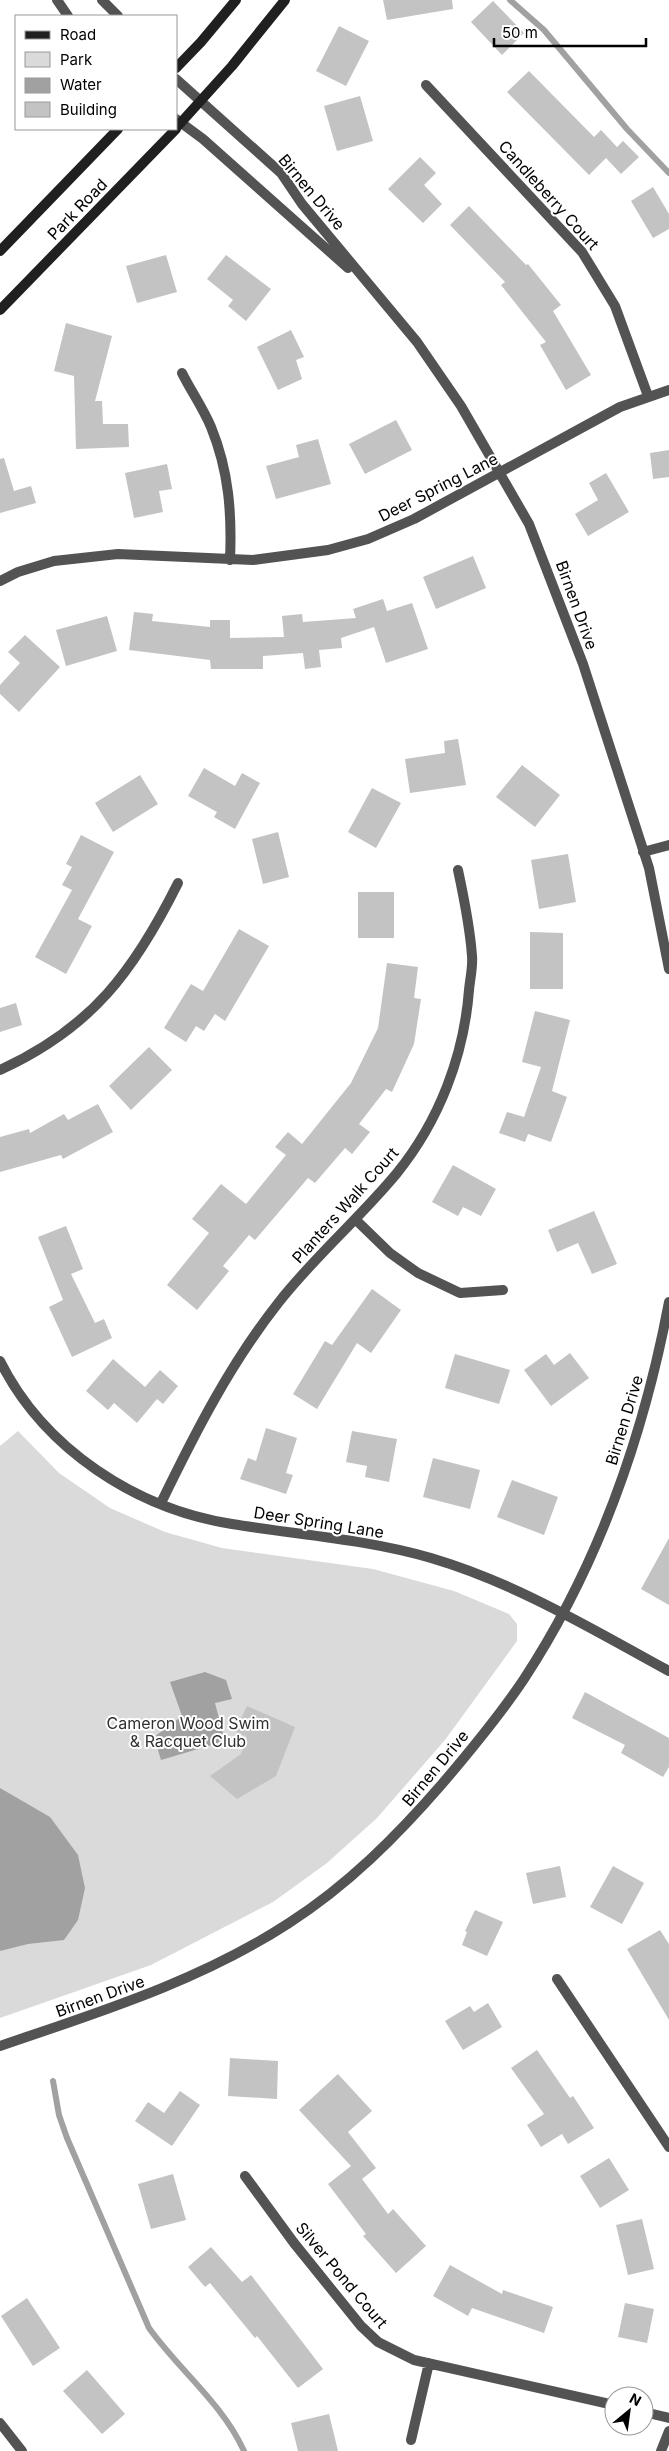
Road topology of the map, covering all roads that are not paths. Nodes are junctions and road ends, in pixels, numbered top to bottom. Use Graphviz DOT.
graph roads {
  1 [pos="57,0"];
  2 [pos="102,0"];
  3 [pos="236,0"];
  4 [pos="285,0"];
  5 [pos="67,15"];
  6 [pos="117,15"];
  7 [pos="178,66"];
  8 [pos="178,81"];
  9 [pos="426,85"];
  10 [pos="202,102"];
  11 [pos="178,124"];
  12 [pos="178,126"];
  13 [pos="117,130"];
  14 [pos="172,130"];
  15 [pos="0,251"];
  16 [pos="373,290"];
  17 [pos="0,310"];
  18 [pos="182,373"];
  19 [pos="669,390"];
  20 [pos="648,396"];
  21 [pos="500,471"];
  22 [pos="230,560"];
  23 [pos="0,581"];
  24 [pos="669,845"];
  25 [pos="643,852"];
  26 [pos="458,870"];
  27 [pos="178,883"];
  28 [pos="669,969"];
  29 [pos="0,1070"];
  30 [pos="356,1220"];
  31 [pos="503,1290"];
  32 [pos="669,1302"];
  33 [pos="0,1361"];
  34 [pos="161,1504"];
  35 [pos="562,1614"];
  36 [pos="669,1671"];
  37 [pos="557,1979"];
  38 [pos="0,2046"];
  39 [pos="669,2147"];
  40 [pos="245,2176"];
  41 [pos="429,2363"];
  42 [pos="604,2403"];
  43 [pos="654,2414"];
  44 [pos="669,2418"];
  45 [pos="0,2423"];
  46 [pos="669,2432"];
  47 [pos="411,2440"];
  48 [pos="22,2451"];
  49 [pos="661,2451"];
  1 -- 5 [label="street"];
  2 -- 6 [label="street"];
  3 -- 7 [label="main road"];
  4 -- 10 [label="main road, Park Road"];
  8 -- 10 [label="street, Birnen Drive"];
  9 -- 20 [label="street, Candleberry Court"];
  10 -- 11 [label="main road, Park Road"];
  10 -- 16 [label="street, Birnen Drive"];
  12 -- 16 [label="street, Birnen Drive"];
  13 -- 15 [label="main road, Park Road"];
  14 -- 17 [label="main road, Park Road"];
  16 -- 21 [label="street, Birnen Drive"];
  18 -- 22 [label="street"];
  19 -- 20 [label="street, Deer Spring Lane"];
  20 -- 21 [label="street, Deer Spring Lane"];
  21 -- 22 [label="street, Deer Spring Lane"];
  21 -- 25 [label="street, Birnen Drive"];
  22 -- 23 [label="street, Deer Spring Lane"];
  24 -- 25 [label="street"];
  25 -- 28 [label="street, Birnen Drive"];
  26 -- 30 [label="street, Planters Walk Court"];
  27 -- 29 [label="street"];
  30 -- 31 [label="street"];
  30 -- 34 [label="street, Planters Walk Court"];
  32 -- 35 [label="street, Birnen Drive"];
  33 -- 34 [label="street, Deer Spring Lane"];
  34 -- 35 [label="street, Deer Spring Lane"];
  35 -- 36 [label="street, Deer Spring Lane"];
  35 -- 38 [label="street, Birnen Drive"];
  37 -- 39 [label="street"];
  40 -- 41 [label="street, Silver Pond Court"];
  41 -- 42 [label="street, Silver Pond Court"];
  41 -- 47 [label="street"];
  43 -- 44 [label="street"];
  45 -- 48 [label="street"];
  46 -- 49 [label="street"];
}
